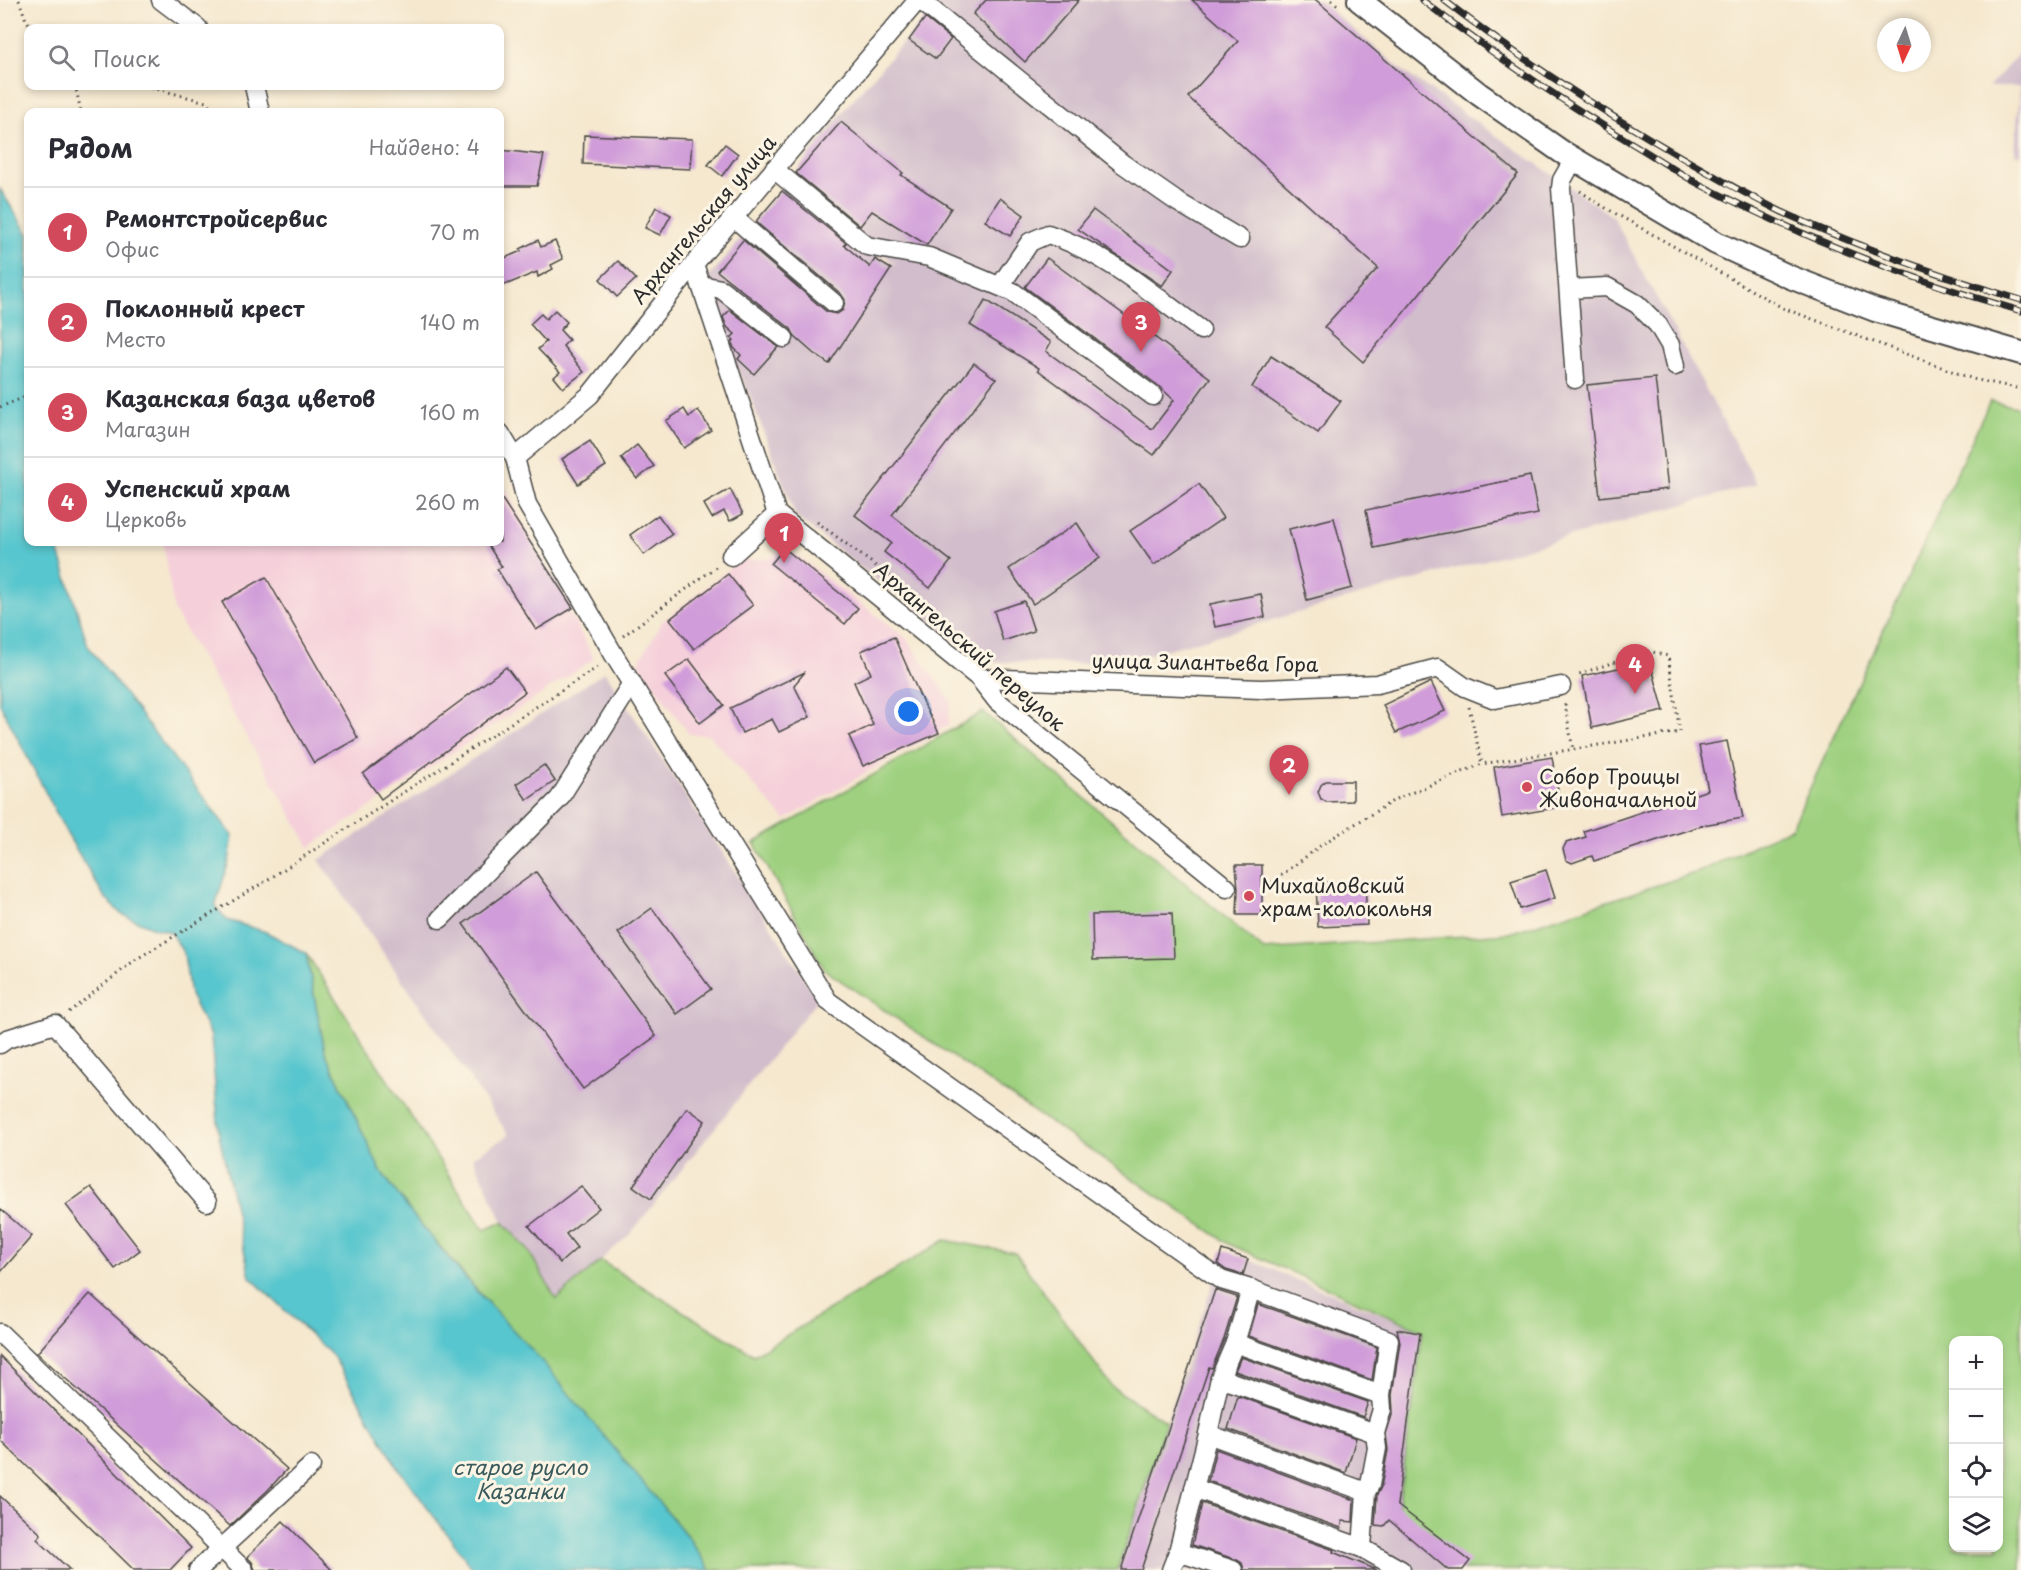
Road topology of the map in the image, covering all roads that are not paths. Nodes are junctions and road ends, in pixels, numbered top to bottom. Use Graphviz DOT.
graph roads {
  1 [pos="161,0"];
  2 [pos="919,0"];
  3 [pos="1359,0"];
  4 [pos="193,24"];
  5 [pos="255,90"];
  6 [pos="259,108"];
  7 [pos="1574,159"];
  8 [pos="774,169"];
  9 [pos="733,217"];
  10 [pos="1240,239"];
  11 [pos="694,264"];
  12 [pos="700,285"];
  13 [pos="1000,286"];
  14 [pos="1569,288"];
  15 [pos="834,303"];
  16 [pos="1201,330"];
  17 [pos="784,338"];
  18 [pos="2021,353"];
  19 [pos="1675,366"];
  20 [pos="1575,379"];
  21 [pos="1154,396"];
  22 [pos="506,448"];
  23 [pos="777,514"];
  24 [pos="731,556"];
  25 [pos="979,678"];
  26 [pos="632,683"];
  27 [pos="1561,686"];
  28 [pos="1227,888"];
  29 [pos="440,919"];
  30 [pos="0,1044"];
  31 [pos="207,1202"];
  32 [pos="1251,1289"];
  33 [pos="0,1333"];
  34 [pos="1235,1343"];
  35 [pos="1220,1378"];
  36 [pos="1381,1395"];
  37 [pos="1375,1433"];
  38 [pos="1208,1434"];
  39 [pos="311,1466"];
  40 [pos="1194,1488"];
  41 [pos="1365,1492"];
  42 [pos="223,1548"];
  43 [pos="1362,1548"];
  44 [pos="1178,1552"];
  45 [pos="198,1570"];
  46 [pos="244,1570"];
  47 [pos="1171,1570"];
  48 [pos="1233,1570"];
  49 [pos="1401,1570"];
  1 -- 4 [label="street"];
  2 -- 8 [label="street, Архангельская улица"];
  2 -- 10 [label="street"];
  3 -- 7 [label="main road"];
  5 -- 6 [label="street"];
  7 -- 14 [label="street"];
  7 -- 18 [label="main road"];
  8 -- 9 [label="street, Архангельская улица"];
  8 -- 13 [label="street"];
  9 -- 11 [label="street, Архангельская улица"];
  9 -- 15 [label="street"];
  11 -- 12 [label="street"];
  11 -- 22 [label="street, Архангельская улица"];
  12 -- 17 [label="street"];
  12 -- 23 [label="street"];
  13 -- 16 [label="street"];
  13 -- 21 [label="street"];
  14 -- 19 [label="street"];
  14 -- 20 [label="street"];
  22 -- 26 [label="street"];
  23 -- 24 [label="street"];
  23 -- 25 [label="street, Архангельский переулок"];
  25 -- 27 [label="street, улица Зилантьева Гора"];
  25 -- 28 [label="street, Архангельский переулок"];
  26 -- 29 [label="street"];
  26 -- 32 [label="street"];
  30 -- 31 [label="street"];
  32 -- 34 [label="street"];
  32 -- 36 [label="street"];
  33 -- 42 [label="street"];
  34 -- 35 [label="street"];
  34 -- 36 [label="street"];
  35 -- 37 [label="street"];
  35 -- 38 [label="street"];
  36 -- 37 [label="street"];
  37 -- 41 [label="street"];
  38 -- 40 [label="street"];
  38 -- 41 [label="street"];
  39 -- 42 [label="street"];
  40 -- 43 [label="street"];
  40 -- 44 [label="street"];
  41 -- 43 [label="street"];
  42 -- 45 [label="street"];
  42 -- 46 [label="street"];
  43 -- 49 [label="street"];
  44 -- 47 [label="street"];
  44 -- 48 [label="street"];
}
